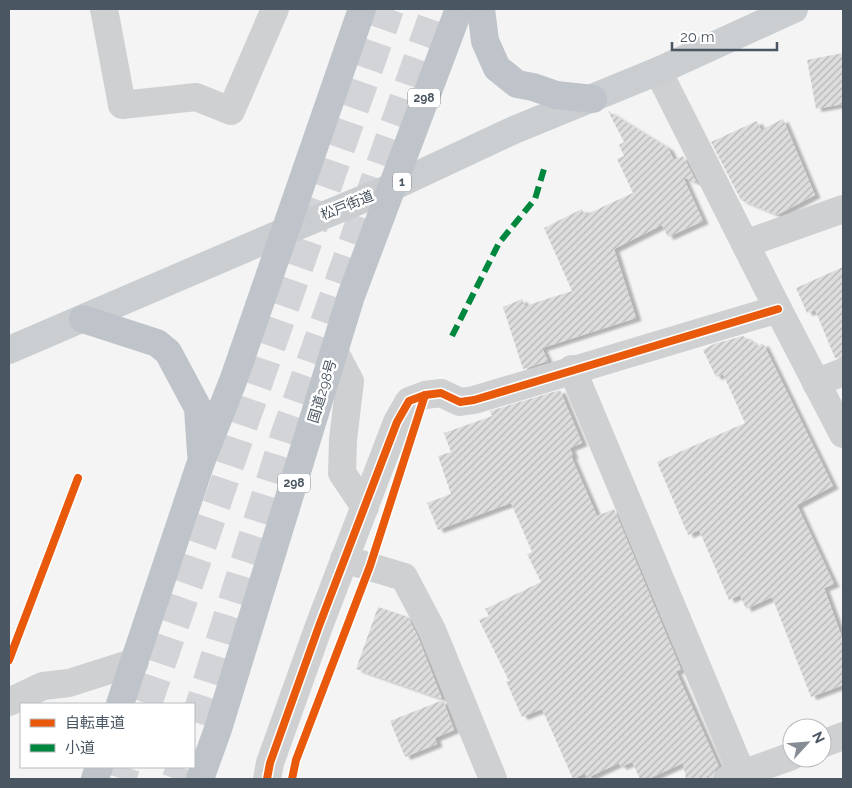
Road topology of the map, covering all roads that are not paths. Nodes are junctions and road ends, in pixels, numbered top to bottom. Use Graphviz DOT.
graph roads {
  1 [pos="104,9"];
  2 [pos="274,9"];
  3 [pos="362,9"];
  4 [pos="458,9"];
  5 [pos="481,9"];
  6 [pos="794,9"];
  7 [pos="658,71"];
  8 [pos="593,99"];
  9 [pos="390,188"];
  10 [pos="843,209"];
  11 [pos="286,231"];
  12 [pos="745,244"];
  13 [pos="778,309"];
  14 [pos="83,319"];
  15 [pos="9,350"];
  16 [pos="334,351"];
  17 [pos="572,369"];
  18 [pos="843,372"];
  19 [pos="816,383"];
  20 [pos="843,434"];
  21 [pos="201,462"];
  22 [pos="365,507"];
  23 [pos="344,559"];
  24 [pos="135,662"];
  25 [pos="9,702"];
  26 [pos="120,703"];
  27 [pos="218,729"];
  28 [pos="782,760"];
  29 [pos="735,777"];
  30 [pos="200,779"];
  31 [pos="208,779"];
  32 [pos="267,779"];
  33 [pos="493,779"];
  1 -- 2 [label="street"];
  3 -- 11 [label="highway"];
  4 -- 9 [label="highway, 国道298号 / 298"];
  5 -- 8 [label="highway"];
  6 -- 7 [label="main road, 松戸街道 / 1"];
  7 -- 8 [label="main road, 松戸街道 / 1"];
  7 -- 12 [label="street"];
  8 -- 9 [label="main road, 松戸街道 / 1"];
  9 -- 11 [label="main road, 松戸街道 / 1"];
  9 -- 16 [label="highway, 国道298号 / 298"];
  10 -- 12 [label="street"];
  11 -- 14 [label="main road, 松戸街道 / 1"];
  11 -- 21 [label="highway"];
  12 -- 13 [label="street"];
  13 -- 17 [label="street"];
  13 -- 19 [label="street"];
  14 -- 15 [label="main road, 松戸街道 / 1"];
  14 -- 21 [label="highway"];
  16 -- 22 [label="street"];
  16 -- 27 [label="highway, 国道298号 / 298"];
  17 -- 22 [label="street"];
  17 -- 29 [label="street"];
  18 -- 19 [label="street"];
  19 -- 20 [label="street"];
  21 -- 24 [label="highway"];
  22 -- 23 [label="street"];
  23 -- 32 [label="street"];
  23 -- 33 [label="street"];
  24 -- 25 [label="street"];
  24 -- 26 [label="highway"];
  27 -- 30 [label="highway, 国道298号 / 298"];
  27 -- 31 [label="highway"];
  28 -- 29 [label="street"];
}
